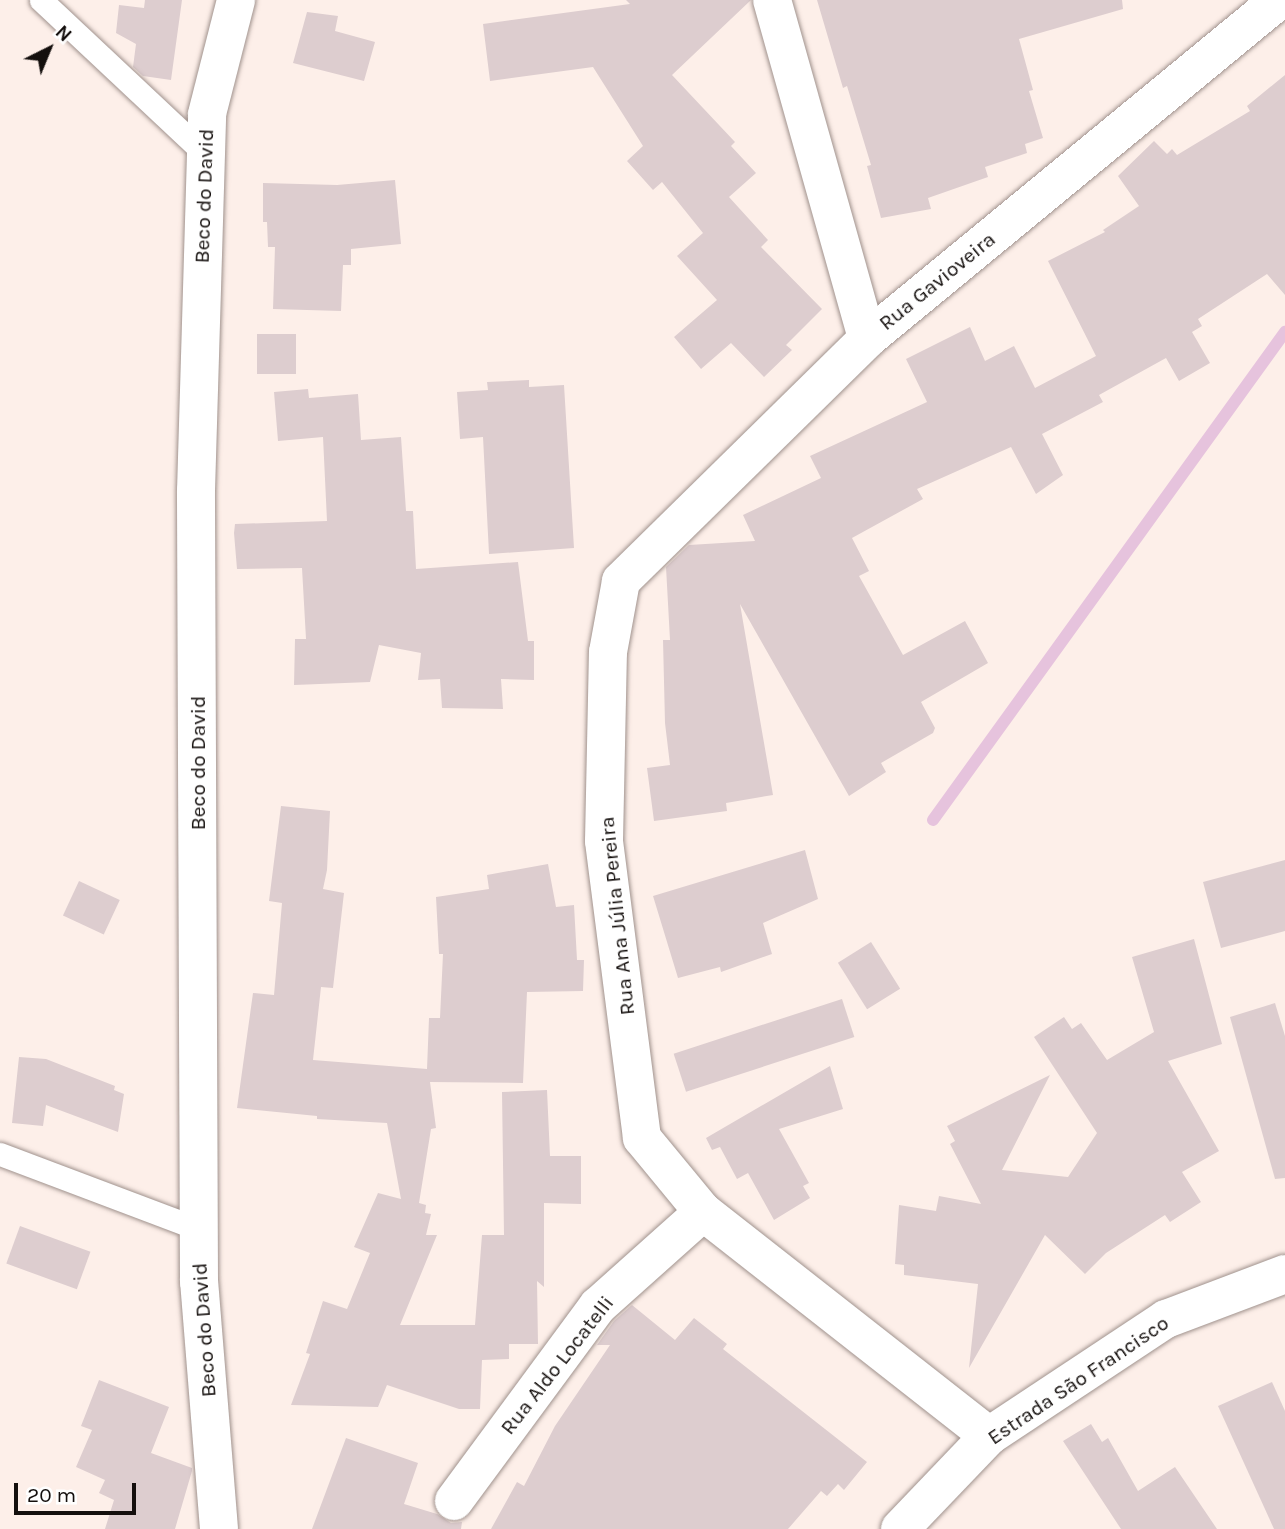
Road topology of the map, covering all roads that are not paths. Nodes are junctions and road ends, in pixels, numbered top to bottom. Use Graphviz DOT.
graph roads {
  1 [pos="41,0"];
  2 [pos="236,0"];
  3 [pos="772,0"];
  4 [pos="1279,0"];
  5 [pos="204,153"];
  6 [pos="867,339"];
  7 [pos="0,1154"];
  8 [pos="703,1212"];
  9 [pos="200,1229"];
  10 [pos="1285,1274"];
  11 [pos="989,1436"];
  12 [pos="454,1501"];
  13 [pos="219,1529"];
  14 [pos="900,1529"];
  1 -- 5 [label="lane"];
  2 -- 5 [label="street, Beco do David"];
  3 -- 6 [label="street, Rua Gavioveira"];
  4 -- 6 [label="street, Rua Gavioveira"];
  5 -- 9 [label="street, Beco do David"];
  6 -- 8 [label="street, Rua Ana Júlia Pereira"];
  7 -- 9 [label="lane"];
  8 -- 11 [label="street, Rua Ana Júlia Pereira"];
  8 -- 12 [label="street, Rua Aldo Locatelli"];
  9 -- 13 [label="street, Beco do David"];
  10 -- 11 [label="street, Estrada São Francisco"];
  11 -- 14 [label="street, Estrada São Francisco"];
}
